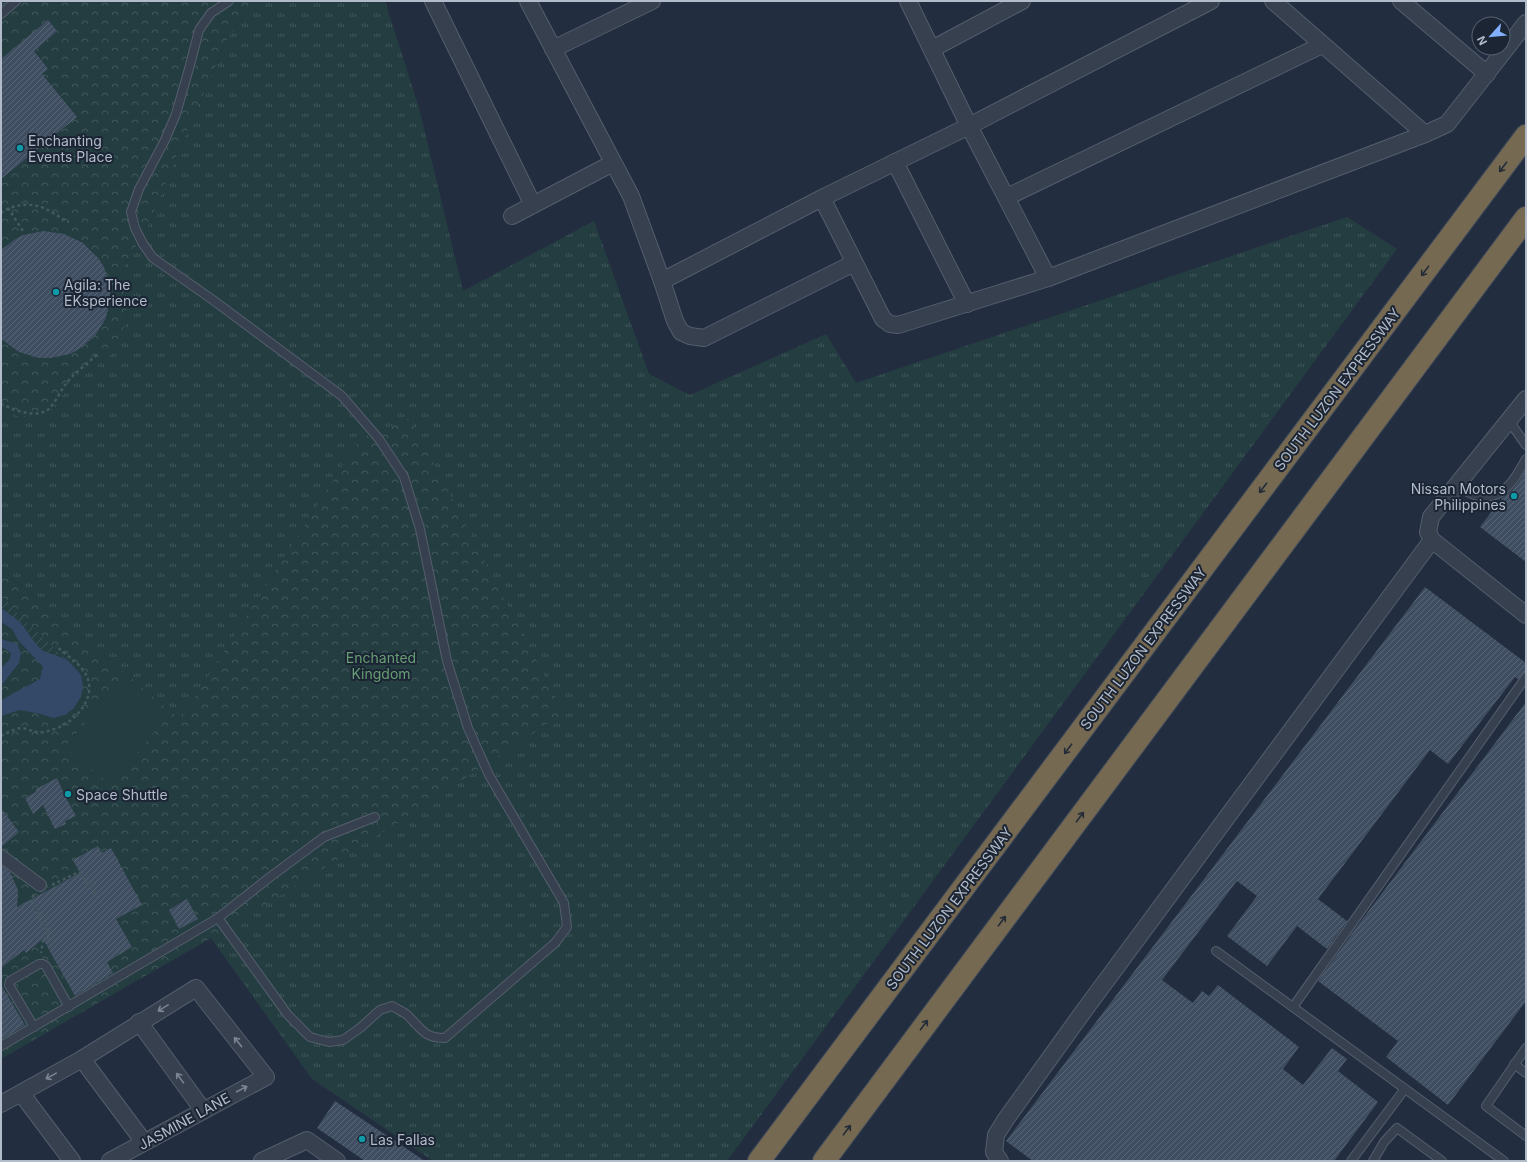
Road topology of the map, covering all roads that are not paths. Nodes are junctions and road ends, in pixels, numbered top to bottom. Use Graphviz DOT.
graph roads {
  1 [pos="16,1"];
  2 [pos="433,1"];
  3 [pos="528,1"];
  4 [pos="652,1"];
  5 [pos="908,1"];
  6 [pos="1022,1"];
  7 [pos="1211,1"];
  8 [pos="1273,1"];
  9 [pos="1401,1"];
  10 [pos="224,2"];
  11 [pos="625,7"];
  12 [pos="1,14"];
  13 [pos="1526,23"];
  14 [pos="1322,45"];
  15 [pos="553,49"];
  16 [pos="932,49"];
  17 [pos="1487,74"];
  18 [pos="969,126"];
  19 [pos="1425,134"];
  20 [pos="1526,136"];
  21 [pos="895,162"];
  22 [pos="613,163"];
  23 [pos="1007,197"];
  24 [pos="822,198"];
  25 [pos="533,205"];
  26 [pos="512,216"];
  27 [pos="1526,218"];
  28 [pos="854,263"];
  29 [pos="1048,278"];
  30 [pos="662,281"];
  31 [pos="968,304"];
  32 [pos="1526,398"];
  33 [pos="1509,421"];
  34 [pos="1526,445"];
  35 [pos="1526,459"];
  36 [pos="1456,486"];
  37 [pos="1432,540"];
  38 [pos="1526,615"];
  39 [pos="1526,677"];
  40 [pos="376,817"];
  41 [pos="2,860"];
  42 [pos="40,885"];
  43 [pos="218,918"];
  44 [pos="1216,951"];
  45 [pos="68,1007"];
  46 [pos="1293,1007"];
  47 [pos="140,1022"];
  48 [pos="34,1027"];
  49 [pos="1,1046"];
  50 [pos="1526,1048"];
  51 [pos="82,1059"];
  52 [pos="1514,1064"];
  53 [pos="1526,1073"];
  54 [pos="1404,1090"];
  55 [pos="21,1093"];
  56 [pos="1,1104"];
  57 [pos="203,1110"];
  58 [pos="1526,1136"];
  59 [pos="144,1142"];
  60 [pos="72,1161"];
  61 [pos="110,1161"];
  62 [pos="262,1161"];
  63 [pos="337,1161"];
  64 [pos="759,1161"];
  65 [pos="824,1161"];
  66 [pos="1000,1161"];
  67 [pos="1351,1161"];
  68 [pos="1373,1161"];
  69 [pos="1442,1161"];
  70 [pos="1504,1161"];
  1 -- 12 [label="lane"];
  2 -- 25 [label="street"];
  3 -- 15 [label="street"];
  4 -- 11 [label="street"];
  5 -- 16 [label="street"];
  6 -- 16 [label="street"];
  7 -- 18 [label="street"];
  8 -- 14 [label="street"];
  9 -- 17 [label="street"];
  10 -- 43 [label="lane"];
  11 -- 15 [label="street"];
  13 -- 17 [label="street"];
  14 -- 19 [label="street"];
  14 -- 23 [label="street"];
  15 -- 22 [label="street"];
  16 -- 18 [label="street"];
  17 -- 19 [label="street"];
  18 -- 21 [label="street"];
  18 -- 23 [label="street"];
  19 -- 29 [label="street"];
  20 -- 64 [label="highway, SOUTH LUZON EXPRESSWAY, one-way"];
  21 -- 24 [label="street"];
  21 -- 31 [label="street"];
  22 -- 25 [label="street"];
  22 -- 30 [label="street"];
  23 -- 29 [label="street"];
  24 -- 28 [label="street"];
  24 -- 30 [label="street"];
  25 -- 26 [label="street"];
  65 -- 27 [label="highway, one-way"];
  28 -- 30 [label="street"];
  28 -- 31 [label="street"];
  29 -- 31 [label="street"];
  32 -- 33 [label="street"];
  33 -- 34 [label="lane"];
  33 -- 36 [label="street"];
  35 -- 36 [label="lane"];
  36 -- 37 [label="street"];
  37 -- 38 [label="street"];
  37 -- 66 [label="street"];
  39 -- 46 [label="lane"];
  40 -- 43 [label="lane"];
  41 -- 42 [label="street"];
  43 -- 45 [label="lane"];
  44 -- 46 [label="lane"];
  45 -- 48 [label="lane"];
  45 -- 48 [label="lane"];
  46 -- 54 [label="lane"];
  47 -- 51 [label="street"];
  57 -- 47 [label="street, one-way"];
  57 -- 47 [label="street, JASMINE LANE, one-way"];
  48 -- 49 [label="lane"];
  50 -- 52 [label="lane"];
  51 -- 55 [label="street, one-way"];
  51 -- 59 [label="street"];
  52 -- 53 [label="lane"];
  52 -- 58 [label="lane"];
  54 -- 67 [label="lane"];
  54 -- 70 [label="lane"];
  55 -- 56 [label="street"];
  55 -- 60 [label="street"];
  57 -- 59 [label="street, JASMINE LANE"];
  59 -- 61 [label="street, JASMINE LANE"];
  62 -- 63 [label="street"];
  68 -- 69 [label="lane"];
}
